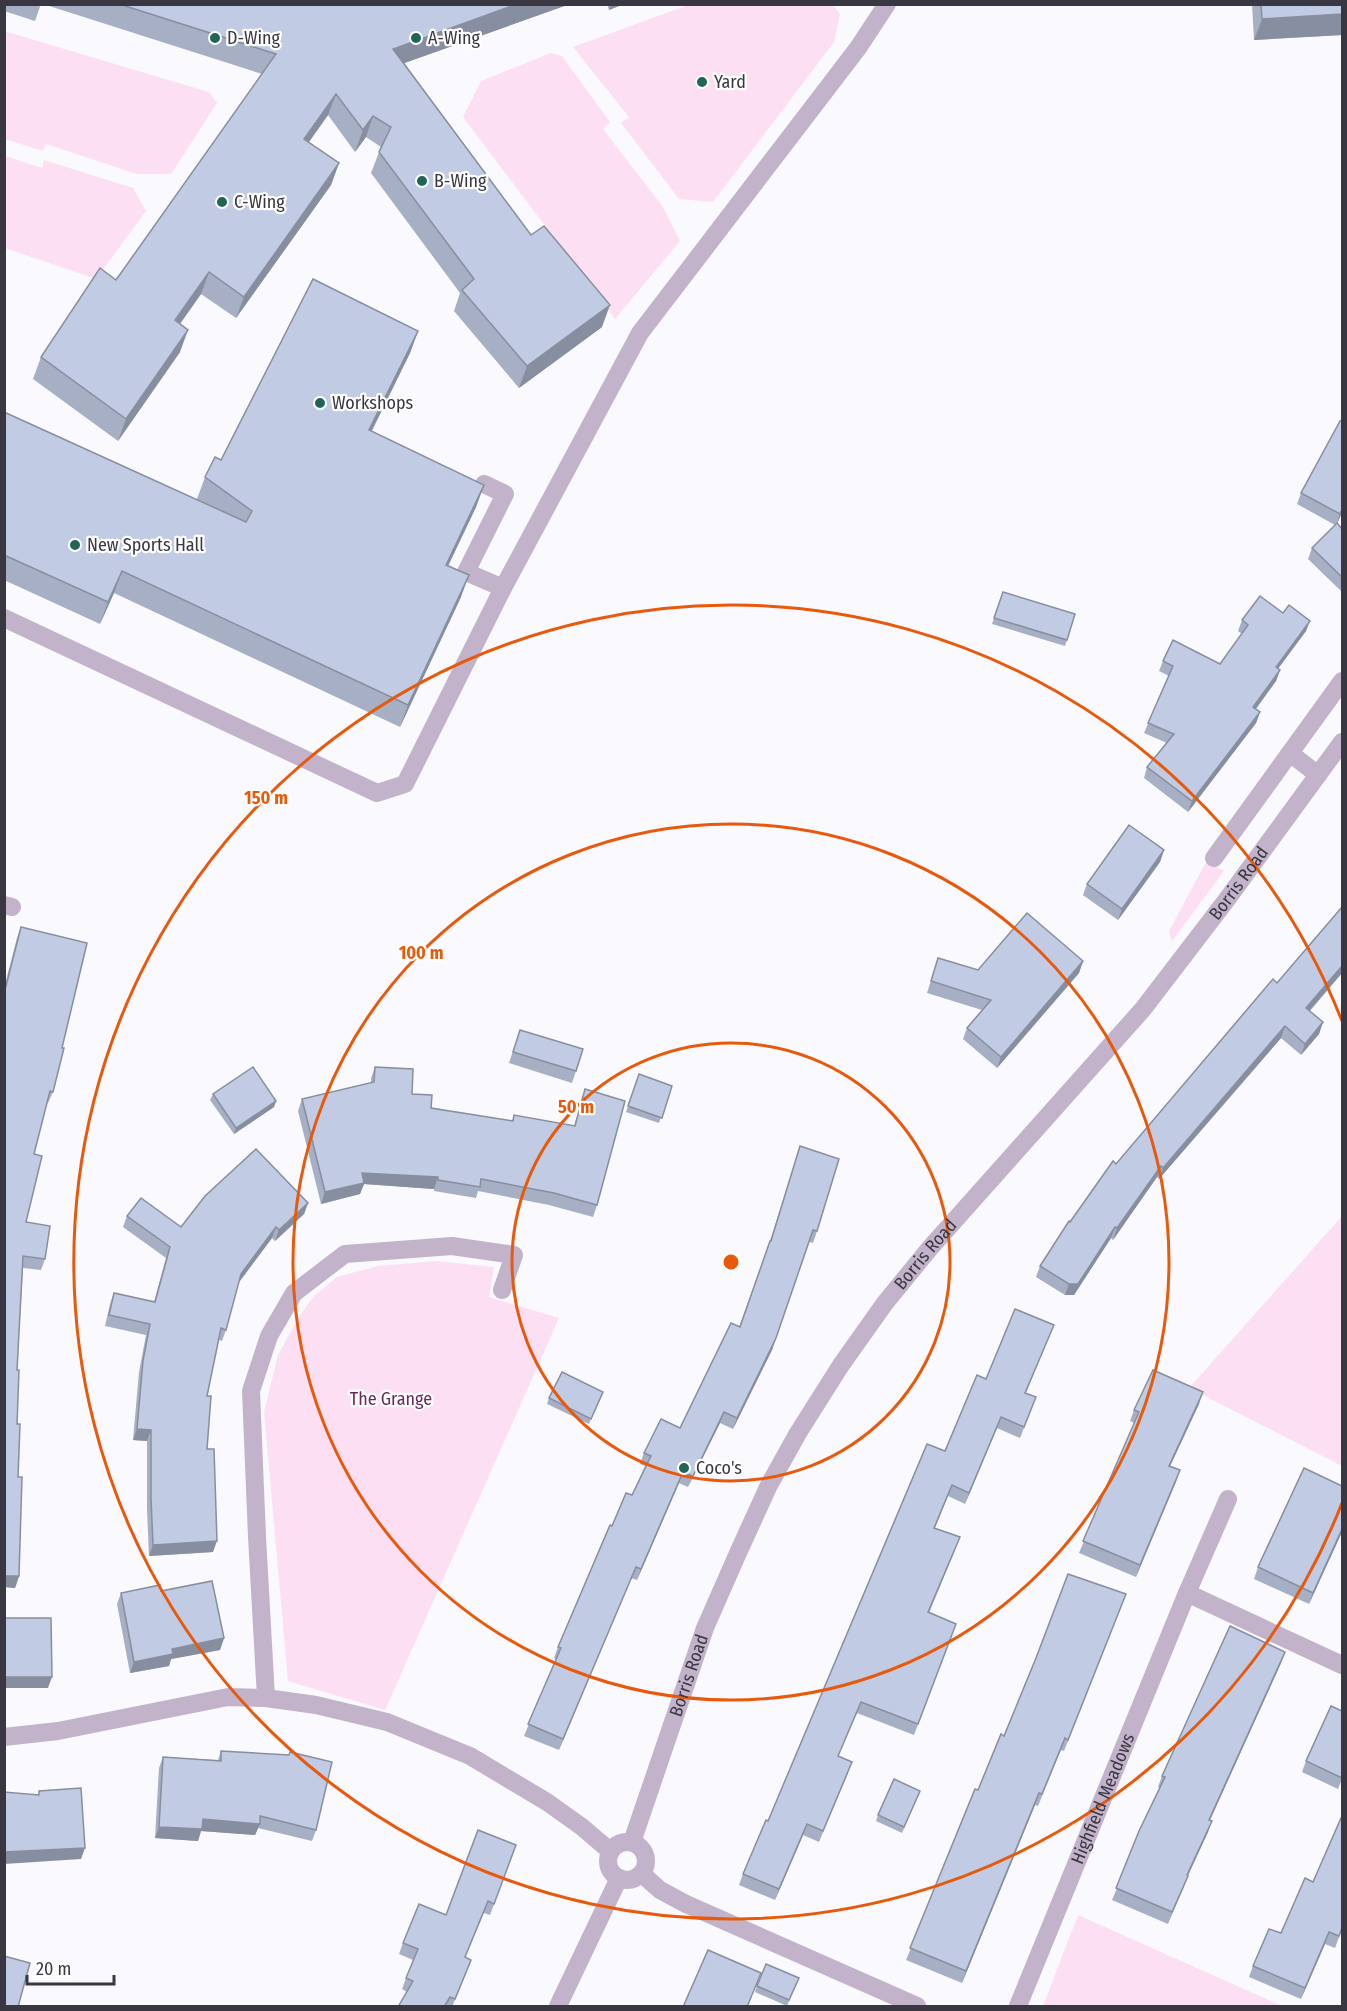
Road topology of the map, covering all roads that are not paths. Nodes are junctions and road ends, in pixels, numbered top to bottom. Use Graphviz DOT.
graph roads {
  1 [pos="887,4"];
  2 [pos="484,484"];
  3 [pos="503,588"];
  4 [pos="4,618"];
  5 [pos="1342,681"];
  6 [pos="1342,742"];
  7 [pos="1290,753"];
  8 [pos="1318,775"];
  9 [pos="1214,858"];
  10 [pos="502,1290"];
  11 [pos="1228,1499"];
  12 [pos="1187,1593"];
  13 [pos="1342,1665"];
  14 [pos="266,1698"];
  15 [pos="4,1737"];
  16 [pos="632,1842"];
  17 [pos="610,1851"];
  18 [pos="642,1874"];
  19 [pos="619,1878"];
  20 [pos="558,2007"];
  21 [pos="917,2007"];
  22 [pos="1018,2007"];
  1 -- 3 [label="street"];
  2 -- 3 [label="street"];
  3 -- 4 [label="street"];
  5 -- 7 [label="street"];
  6 -- 8 [label="street, Borris Road"];
  7 -- 8 [label="street"];
  7 -- 9 [label="street"];
  8 -- 16 [label="street, Borris Road"];
  10 -- 14 [label="street"];
  11 -- 12 [label="street, Highfield Meadows"];
  12 -- 13 [label="street"];
  12 -- 22 [label="street, Highfield Meadows"];
  14 -- 15 [label="street"];
  14 -- 17 [label="street"];
  16 -- 17 [label="street"];
  16 -- 18 [label="street"];
  17 -- 19 [label="street"];
  18 -- 19 [label="street"];
  18 -- 21 [label="street"];
  19 -- 20 [label="street"];
}
